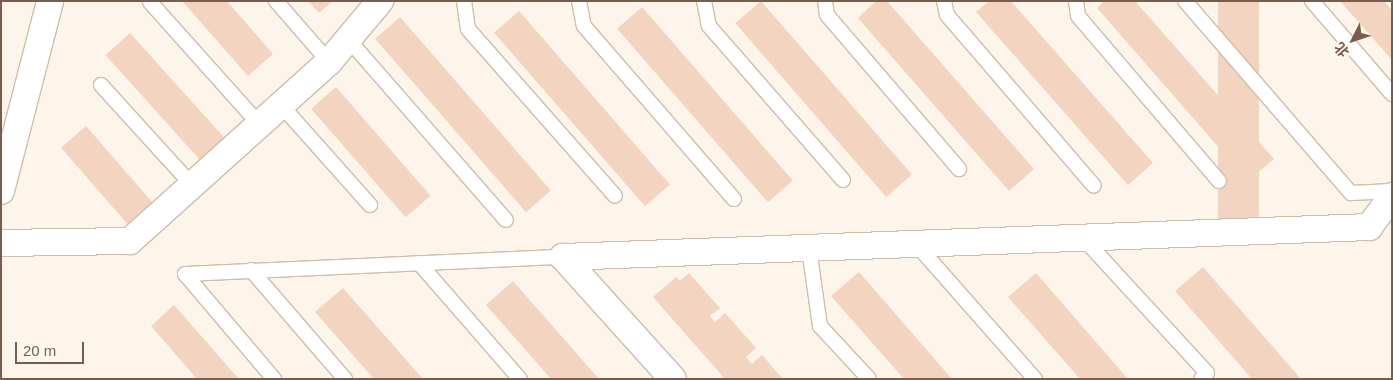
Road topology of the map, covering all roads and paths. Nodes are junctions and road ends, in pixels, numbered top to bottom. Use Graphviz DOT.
graph roads {
  1 [pos="50,1"];
  2 [pos="276,1"];
  3 [pos="380,1"];
  4 [pos="464,1"];
  5 [pos="579,1"];
  6 [pos="704,1"];
  7 [pos="825,1"];
  8 [pos="944,1"];
  9 [pos="1076,1"];
  10 [pos="1185,1"];
  11 [pos="1312,1"];
  12 [pos="150,2"];
  13 [pos="348,39"];
  14 [pos="329,62"];
  15 [pos="101,85"];
  16 [pos="1392,94"];
  17 [pos="281,105"];
  18 [pos="259,124"];
  19 [pos="959,169"];
  20 [pos="843,180"];
  21 [pos="1219,181"];
  22 [pos="192,185"];
  23 [pos="1094,186"];
  24 [pos="1,191"];
  25 [pos="1392,191"];
  26 [pos="615,196"];
  27 [pos="1392,196"];
  28 [pos="734,199"];
  29 [pos="370,205"];
  30 [pos="506,220"];
  31 [pos="1083,238"];
  32 [pos="1,243"];
  33 [pos="916,244"];
  34 [pos="809,248"];
  35 [pos="563,257"];
  36 [pos="419,263"];
  37 [pos="251,270"];
  38 [pos="274,379"];
  39 [pos="345,379"];
  40 [pos="520,379"];
  41 [pos="673,379"];
  42 [pos="869,379"];
  43 [pos="1035,379"];
  44 [pos="1201,379"];
  1 -- 24 [label="street"];
  2 -- 14 [label="lane"];
  3 -- 13 [label="street"];
  4 -- 26 [label="lane"];
  5 -- 28 [label="lane"];
  6 -- 20 [label="lane"];
  7 -- 19 [label="lane"];
  8 -- 23 [label="lane"];
  9 -- 21 [label="lane"];
  10 -- 25 [label="lane"];
  11 -- 16 [label="lane"];
  12 -- 18 [label="lane"];
  13 -- 14 [label="street"];
  13 -- 30 [label="lane"];
  14 -- 17 [label="street"];
  15 -- 22 [label="lane"];
  17 -- 18 [label="street"];
  17 -- 29 [label="lane"];
  18 -- 22 [label="street"];
  22 -- 32 [label="street"];
  27 -- 31 [label="street"];
  31 -- 33 [label="street"];
  31 -- 44 [label="lane"];
  33 -- 34 [label="street"];
  33 -- 43 [label="lane"];
  34 -- 35 [label="street"];
  34 -- 42 [label="lane"];
  35 -- 36 [label="lane"];
  35 -- 41 [label="street"];
  36 -- 37 [label="lane"];
  36 -- 40 [label="lane"];
  37 -- 38 [label="lane"];
  37 -- 39 [label="lane"];
}
